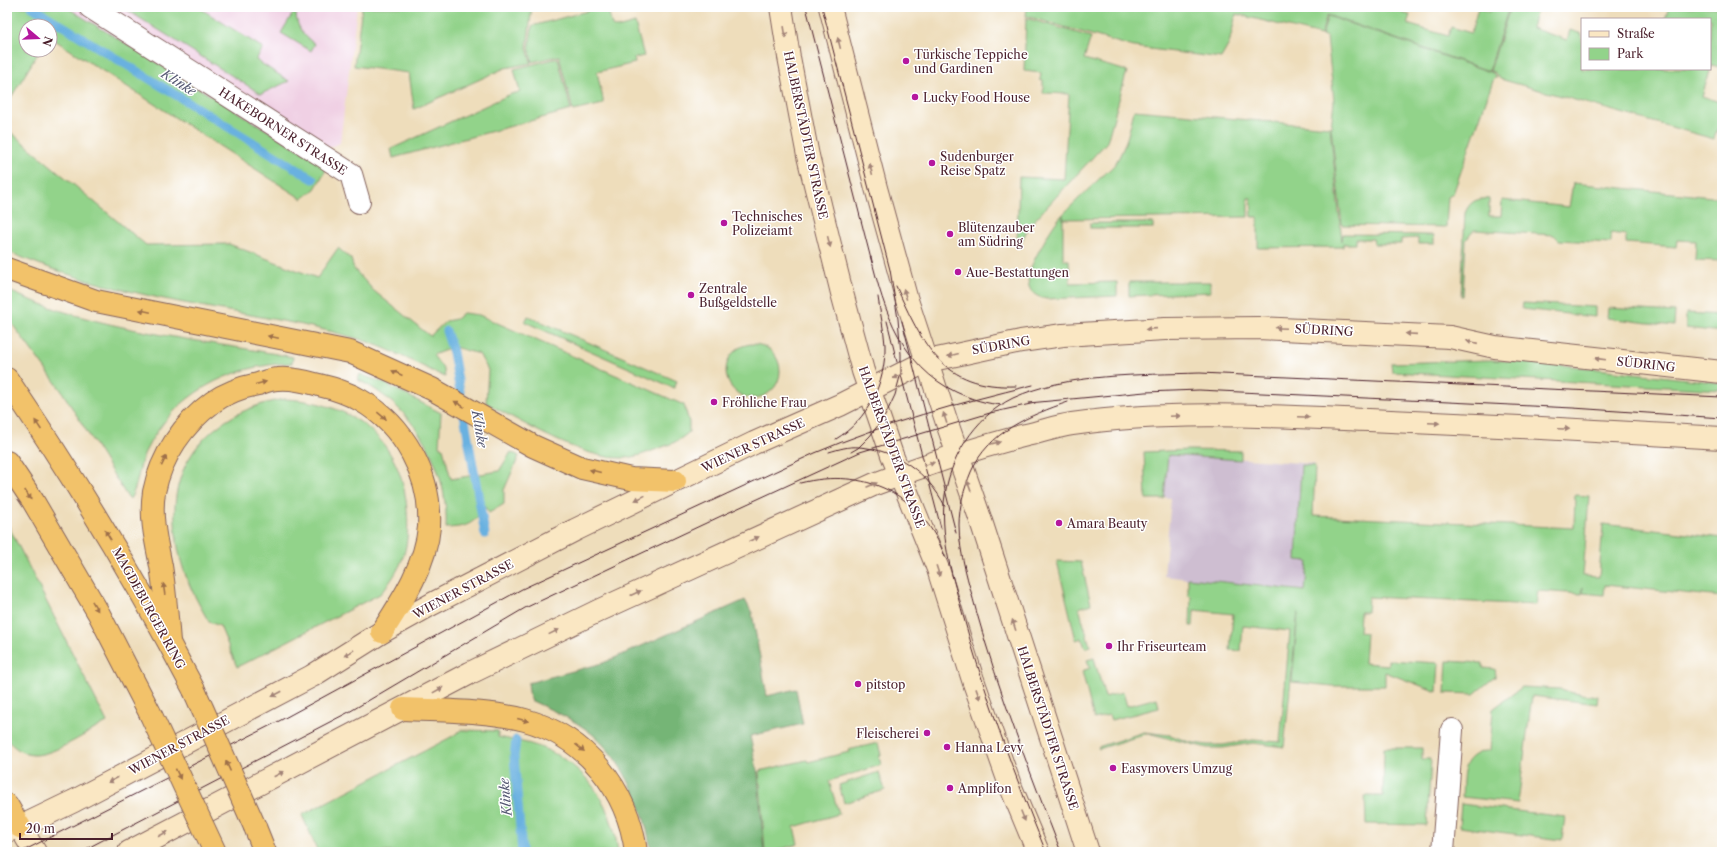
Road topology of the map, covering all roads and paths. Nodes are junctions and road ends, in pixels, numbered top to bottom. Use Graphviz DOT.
graph roads {
  1 [pos="90,7"];
  2 [pos="781,7"];
  3 [pos="830,7"];
  4 [pos="359,202"];
  5 [pos="7,269"];
  6 [pos="927,362"];
  7 [pos="1722,372"];
  8 [pos="7,379"];
  9 [pos="869,390"];
  10 [pos="1722,438"];
  11 [pos="958,455"];
  12 [pos="7,462"];
  13 [pos="900,474"];
  14 [pos="675,481"];
  15 [pos="382,632"];
  16 [pos="169,642"];
  17 [pos="404,709"];
  18 [pos="1452,730"];
  19 [pos="7,804"];
  20 [pos="14,829"];
  21 [pos="35,852"];
  22 [pos="129,852"];
  23 [pos="215,852"];
  24 [pos="265,852"];
  25 [pos="636,852"];
  26 [pos="1038,852"];
  27 [pos="1088,852"];
  28 [pos="1443,852"];
  1 -- 4 [label="street, HAKEBORNER STRASSE"];
  2 -- 9 [label="main road, HALBERSTÄDTER STRASSE, one-way"];
  6 -- 3 [label="main road, HALBERSTÄDTER STRASSE, one-way"];
  14 -- 5 [label="highway, one-way"];
  7 -- 6 [label="main road, SÜDRING, one-way"];
  6 -- 9 [label="main road, WIENER STRASSE, one-way"];
  11 -- 6 [label="main road, HALBERSTÄDTER STRASSE, one-way"];
  16 -- 8 [label="highway, MAGDEBURGER RING, one-way"];
  9 -- 13 [label="main road, HALBERSTÄDTER STRASSE"];
  9 -- 14 [label="main road, WIENER STRASSE"];
  11 -- 10 [label="main road, one-way"];
  13 -- 11 [label="main road, one-way"];
  27 -- 11 [label="main road, HALBERSTÄDTER STRASSE, one-way"];
  12 -- 23 [label="highway, one-way, bridge"];
  17 -- 13 [label="main road, one-way"];
  13 -- 26 [label="main road, HALBERSTÄDTER STRASSE, one-way"];
  14 -- 15 [label="main road, WIENER STRASSE, one-way"];
  16 -- 15 [label="highway, one-way"];
  15 -- 20 [label="main road, WIENER STRASSE, one-way"];
  24 -- 16 [label="highway, MAGDEBURGER RING, one-way, bridge"];
  22 -- 17 [label="main road, one-way"];
  17 -- 25 [label="highway, one-way"];
  18 -- 28 [label="street"];
  19 -- 20 [label="highway"];
  20 -- 21 [label="main road"];
}
